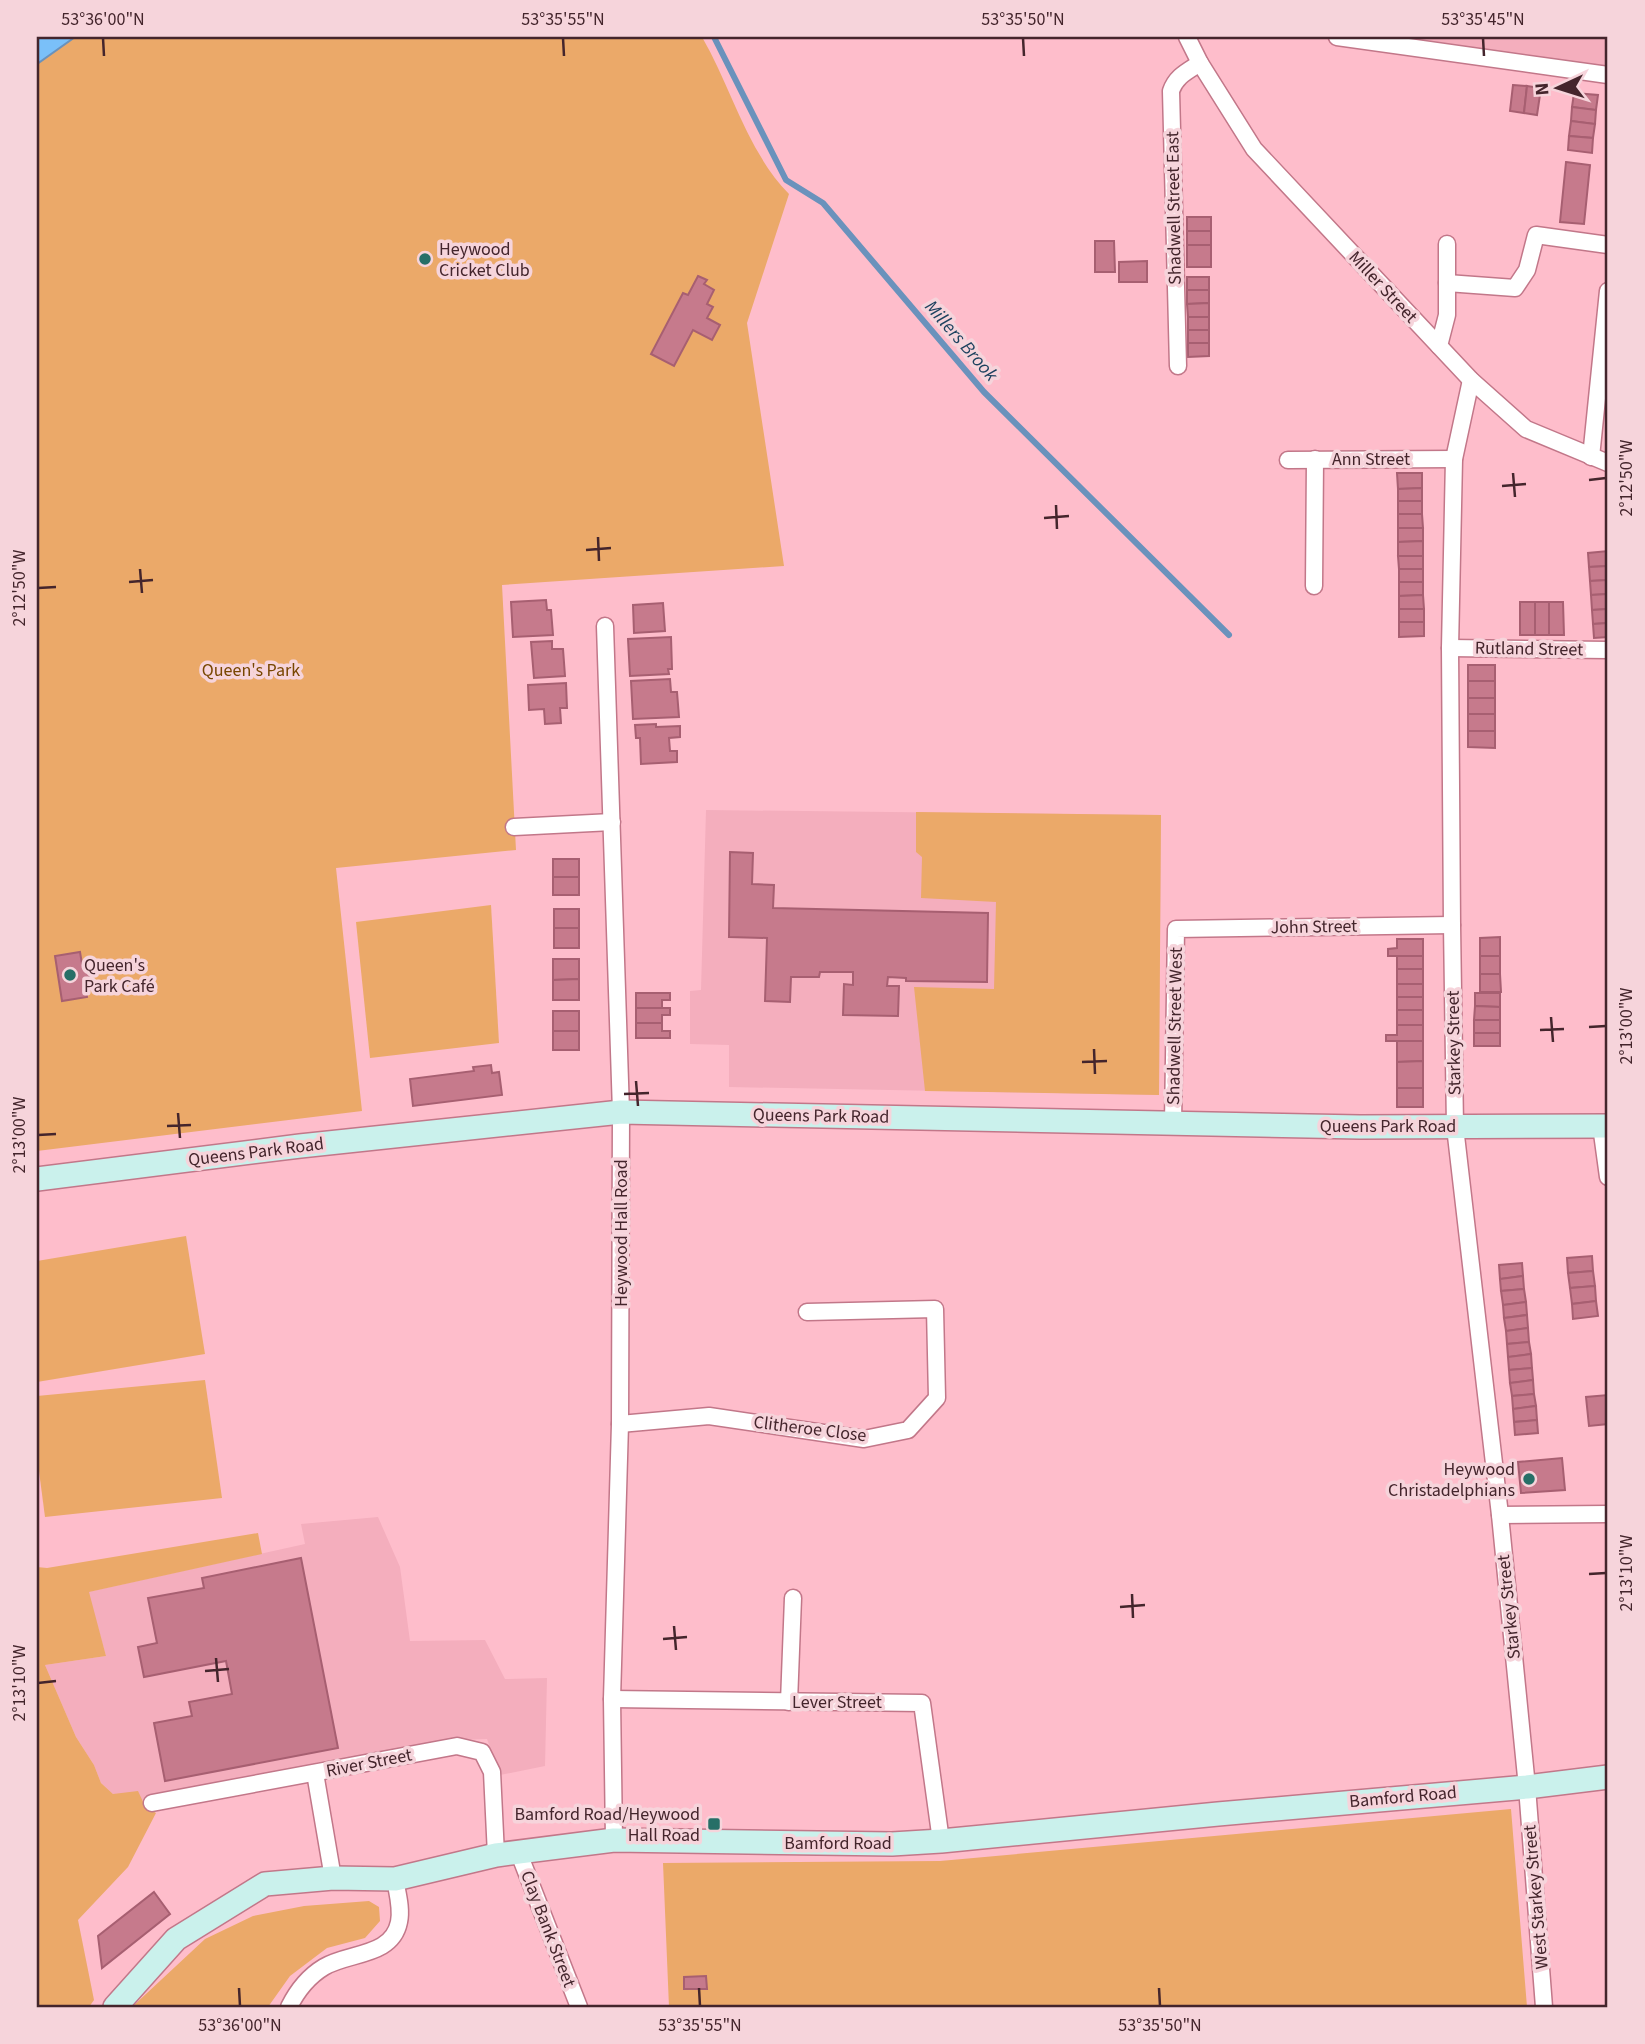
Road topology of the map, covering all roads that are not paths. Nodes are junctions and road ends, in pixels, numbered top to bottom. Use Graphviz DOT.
graph roads {
  1 [pos="1188,37"];
  2 [pos="1337,37"];
  3 [pos="1200,63"];
  4 [pos="1608,75"];
  5 [pos="1447,244"];
  6 [pos="1608,244"];
  7 [pos="1447,283"];
  8 [pos="1608,291"];
  9 [pos="1439,346"];
  10 [pos="1178,366"];
  11 [pos="1471,380"];
  12 [pos="1591,457"];
  13 [pos="1315,459"];
  14 [pos="1454,459"];
  15 [pos="1288,460"];
  16 [pos="1608,463"];
  17 [pos="1314,586"];
  18 [pos="605,626"];
  19 [pos="1450,648"];
  20 [pos="1608,650"];
  21 [pos="612,821"];
  22 [pos="514,827"];
  23 [pos="1452,925"];
  24 [pos="1176,929"];
  25 [pos="621,1112"];
  26 [pos="1173,1123"];
  27 [pos="1605,1126"];
  28 [pos="1455,1127"];
  29 [pos="1608,1177"];
  30 [pos="37,1178"];
  31 [pos="807,1312"];
  32 [pos="620,1424"];
  33 [pos="1608,1514"];
  34 [pos="1500,1515"];
  35 [pos="793,1598"];
  36 [pos="612,1699"];
  37 [pos="789,1702"];
  38 [pos="315,1773"];
  39 [pos="1608,1777"];
  40 [pos="1527,1787"];
  41 [pos="152,1803"];
  42 [pos="614,1840"];
  43 [pos="941,1841"];
  44 [pos="507,1853"];
  45 [pos="332,1878"];
  46 [pos="395,1879"];
  47 [pos="115,2007"];
  48 [pos="289,2007"];
  49 [pos="579,2007"];
  50 [pos="1544,2007"];
  1 -- 3 [label="street, Miller Street"];
  2 -- 4 [label="street"];
  3 -- 9 [label="street, Miller Street"];
  3 -- 10 [label="street, Shadwell Street East"];
  5 -- 7 [label="street"];
  6 -- 7 [label="street"];
  7 -- 9 [label="street"];
  8 -- 12 [label="street"];
  9 -- 11 [label="street, Miller Street"];
  11 -- 12 [label="street, Miller Street"];
  11 -- 14 [label="street, Starkey Street"];
  12 -- 16 [label="street, Miller Street"];
  13 -- 14 [label="street, Ann Street"];
  13 -- 15 [label="street, Ann Street"];
  13 -- 17 [label="street"];
  14 -- 19 [label="street, Starkey Street"];
  18 -- 21 [label="street, Heywood Hall Road"];
  19 -- 20 [label="street, Rutland Street"];
  19 -- 23 [label="street, Starkey Street"];
  21 -- 22 [label="street"];
  21 -- 25 [label="street, Heywood Hall Road"];
  23 -- 24 [label="street, John Street"];
  23 -- 28 [label="street, Starkey Street"];
  24 -- 26 [label="street, Shadwell Street West"];
  25 -- 26 [label="street, Queens Park Road"];
  25 -- 30 [label="street, Queens Park Road"];
  25 -- 32 [label="street, Heywood Hall Road"];
  26 -- 28 [label="street, Queens Park Road"];
  27 -- 28 [label="street, Queens Park Road"];
  27 -- 29 [label="street"];
  28 -- 34 [label="street, Starkey Street"];
  31 -- 32 [label="street, Clitheroe Close"];
  32 -- 36 [label="street, Heywood Hall Road"];
  33 -- 34 [label="street"];
  34 -- 40 [label="street, Starkey Street"];
  35 -- 37 [label="street"];
  36 -- 37 [label="street, Lever Street"];
  36 -- 42 [label="street, Heywood Hall Road"];
  37 -- 43 [label="street, Lever Street"];
  38 -- 41 [label="street, River Street"];
  38 -- 44 [label="street, River Street"];
  38 -- 45 [label="street"];
  39 -- 40 [label="street, Bamford Road"];
  40 -- 43 [label="street, Bamford Road"];
  40 -- 50 [label="street, West Starkey Street"];
  42 -- 43 [label="street, Bamford Road"];
  42 -- 44 [label="street, Bamford Road"];
  44 -- 46 [label="street, Bamford Road"];
  44 -- 49 [label="street, Clay Bank Street"];
  45 -- 46 [label="street, Bamford Road"];
  45 -- 47 [label="street, Bamford Road"];
  46 -- 48 [label="street"];
}
